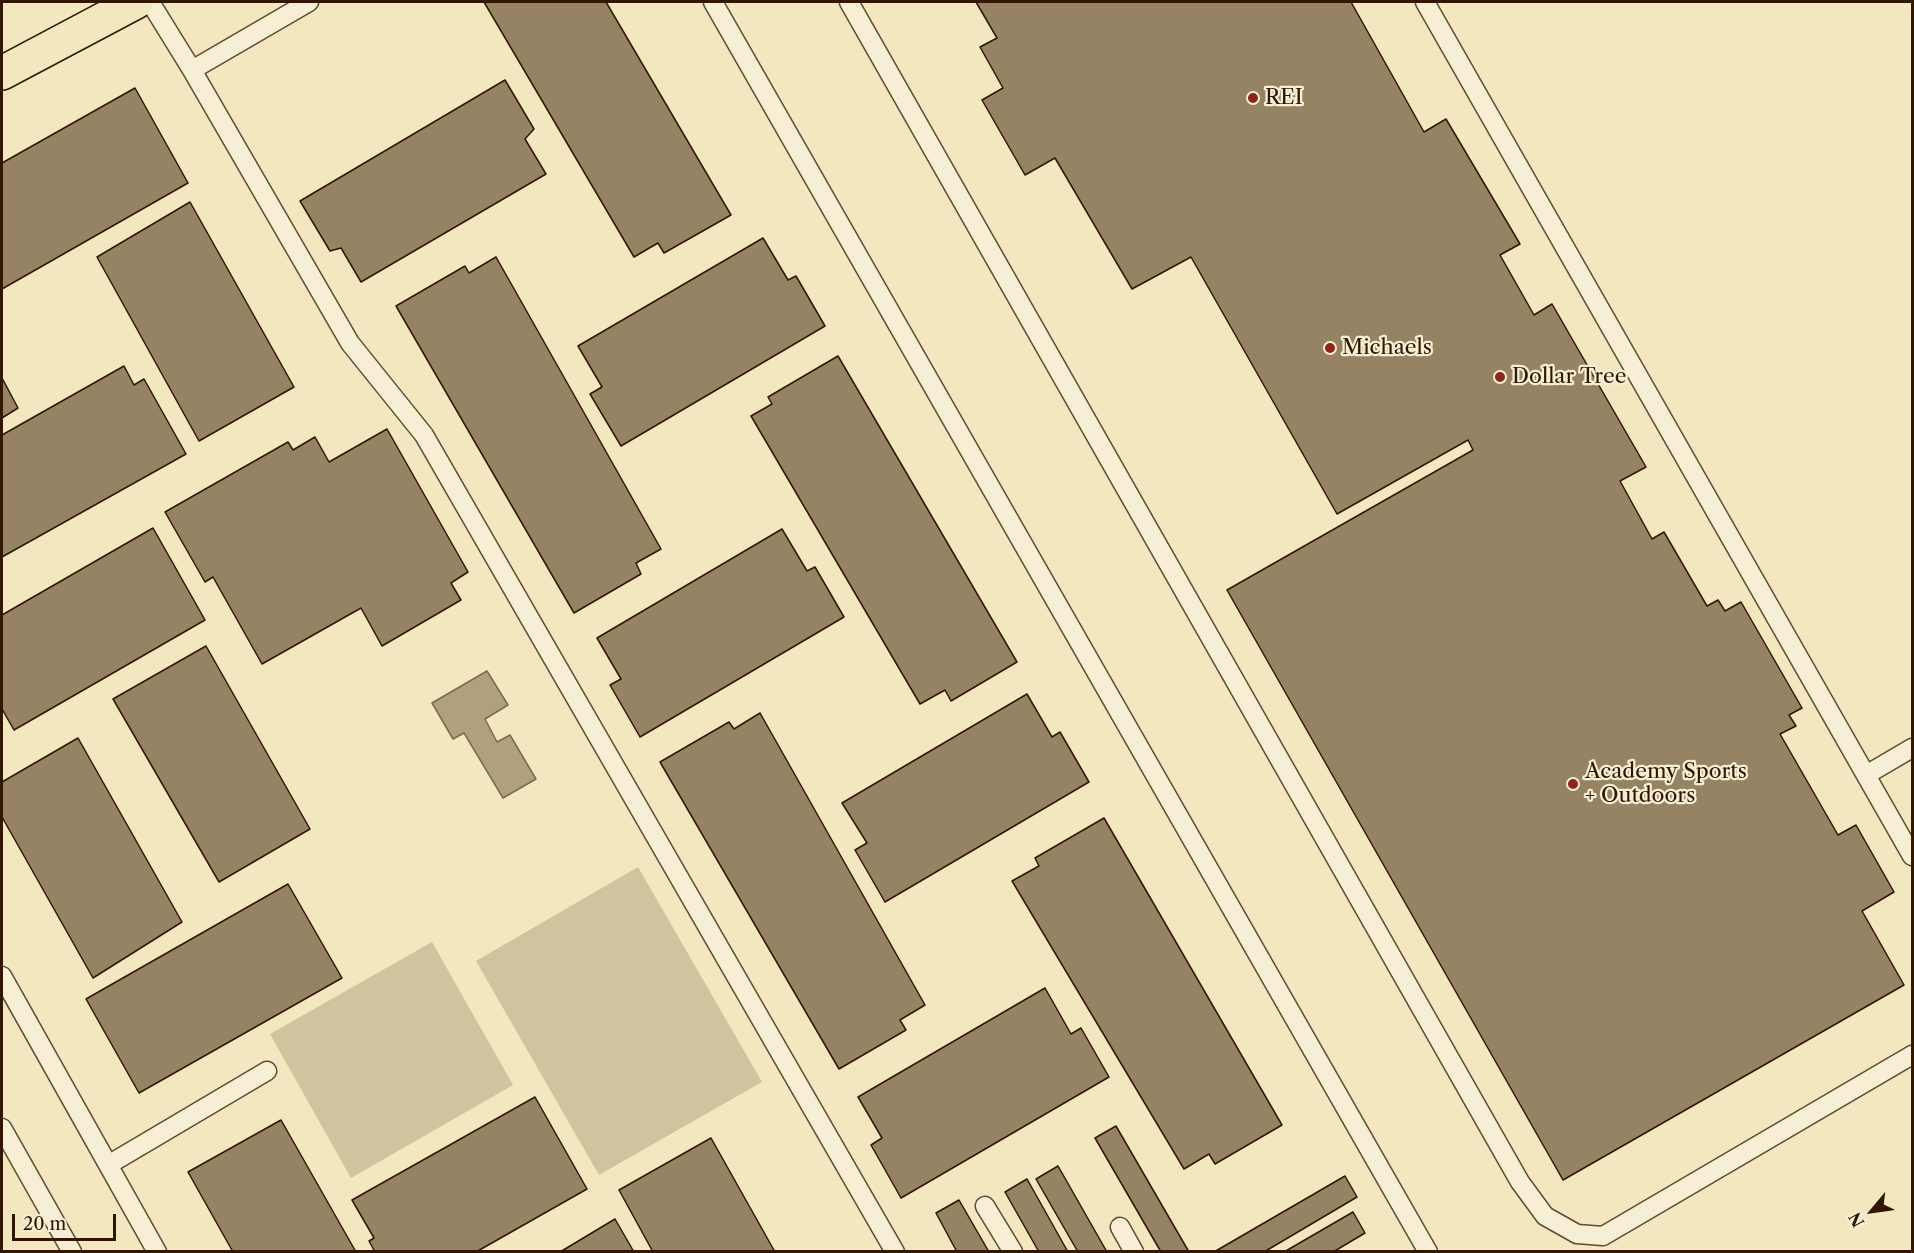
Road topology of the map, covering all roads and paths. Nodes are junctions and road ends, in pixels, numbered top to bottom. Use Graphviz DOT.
graph roads {
  1 [pos="136,2"];
  2 [pos="150,2"];
  3 [pos="309,2"];
  4 [pos="713,2"];
  5 [pos="849,2"];
  6 [pos="1425,2"];
  7 [pos="192,70"];
  8 [pos="2,73"];
  9 [pos="1912,748"];
  10 [pos="1866,775"];
  11 [pos="1912,856"];
  12 [pos="2,976"];
  13 [pos="1912,1054"];
  14 [pos="267,1071"];
  15 [pos="2,1128"];
  16 [pos="108,1165"];
  17 [pos="985,1206"];
  18 [pos="1119,1227"];
  19 [pos="72,1251"];
  20 [pos="157,1251"];
  21 [pos="895,1251"];
  22 [pos="1013,1251"];
  23 [pos="1134,1251"];
  24 [pos="1428,1251"];
  1 -- 8 [label="main road"];
  2 -- 7 [label="lane"];
  3 -- 7 [label="lane"];
  4 -- 24 [label="lane"];
  5 -- 13 [label="lane"];
  6 -- 10 [label="lane"];
  7 -- 21 [label="lane"];
  9 -- 10 [label="lane"];
  10 -- 11 [label="lane"];
  12 -- 16 [label="lane"];
  14 -- 16 [label="lane"];
  15 -- 19 [label="lane"];
  16 -- 20 [label="lane"];
  17 -- 22 [label="lane"];
  18 -- 23 [label="lane"];
}
